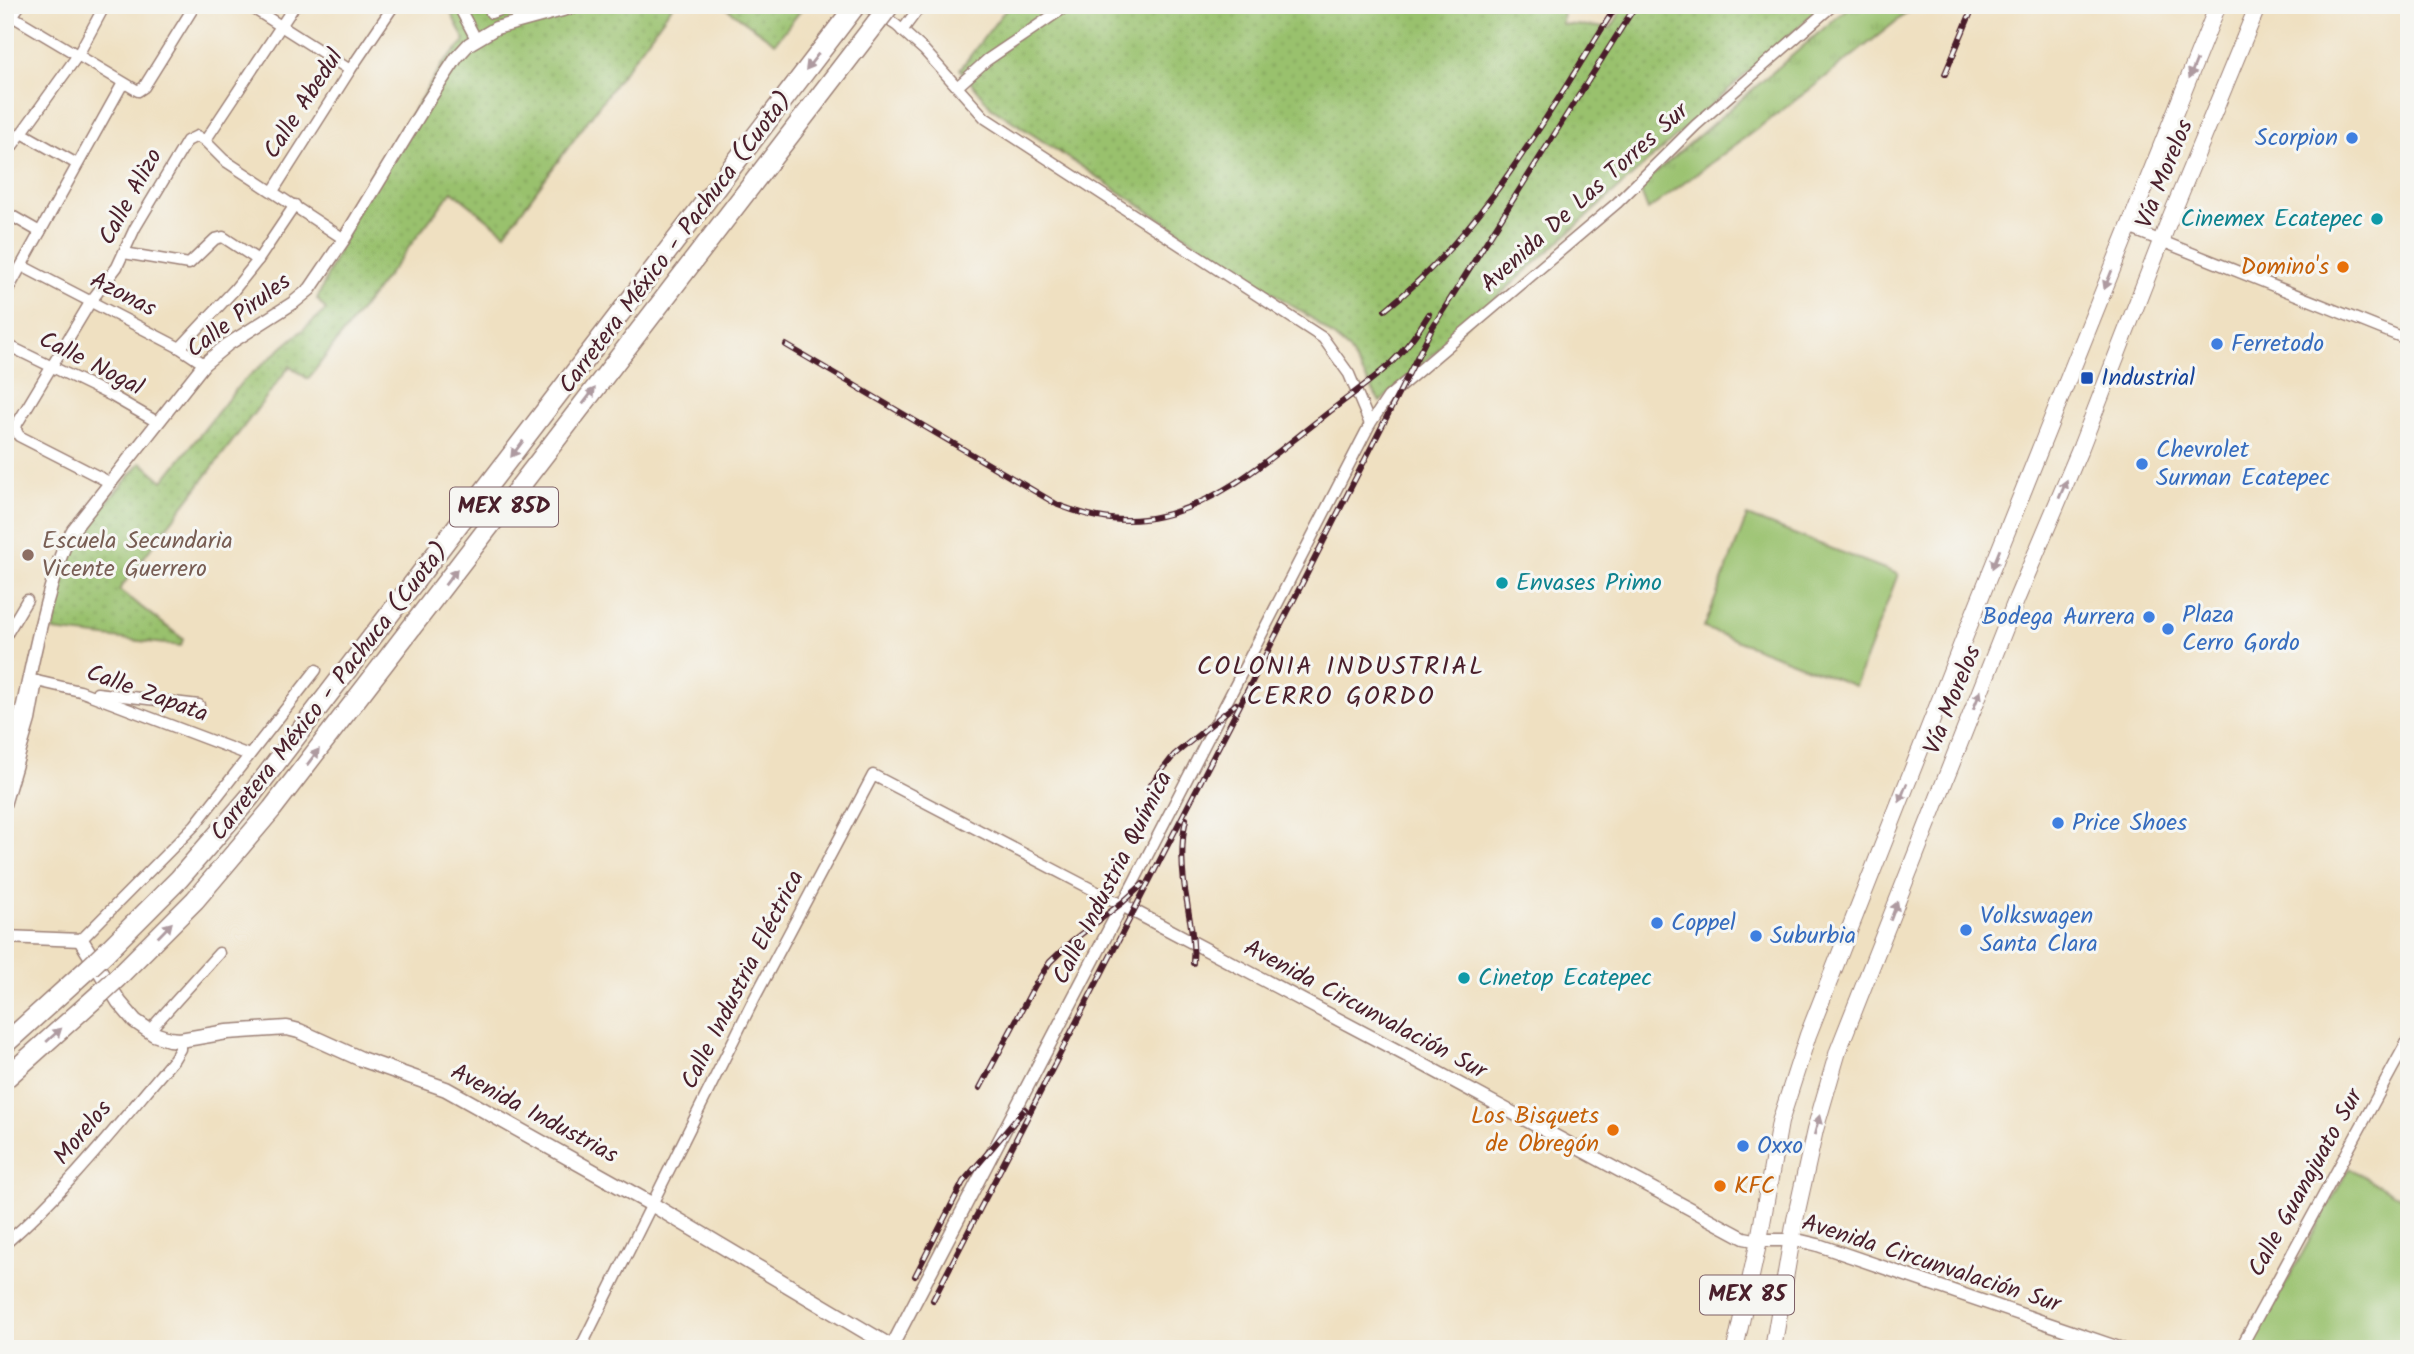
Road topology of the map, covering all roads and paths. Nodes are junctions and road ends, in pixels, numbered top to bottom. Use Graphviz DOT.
graph roads {
  1 [pos="20,5"];
  2 [pos="105,5"];
  3 [pos="195,5"];
  4 [pos="248,5"];
  5 [pos="295,5"];
  6 [pos="394,5"];
  7 [pos="458,5"];
  8 [pos="515,5"];
  9 [pos="581,5"];
  10 [pos="889,5"];
  11 [pos="921,5"];
  12 [pos="1068,5"];
  13 [pos="1833,5"];
  14 [pos="2218,5"];
  15 [pos="2258,5"];
  16 [pos="859,6"];
  17 [pos="490,9"];
  18 [pos="8,21"];
  19 [pos="283,26"];
  20 [pos="495,28"];
  21 [pos="902,31"];
  22 [pos="476,39"];
  23 [pos="78,55"];
  24 [pos="350,70"];
  25 [pos="123,83"];
  26 [pos="957,87"];
  27 [pos="22,133"];
  28 [pos="205,141"];
  29 [pos="5,156"];
  30 [pos="77,164"];
  31 [pos="273,191"];
  32 [pos="295,205"];
  33 [pos="5,212"];
  34 [pos="2129,228"];
  35 [pos="40,232"];
  36 [pos="344,239"];
  37 [pos="2162,241"];
  38 [pos="124,253"];
  39 [pos="258,260"];
  40 [pos="22,266"];
  41 [pos="5,295"];
  42 [pos="91,302"];
  43 [pos="2409,340"];
  44 [pos="5,344"];
  45 [pos="180,348"];
  46 [pos="204,364"];
  47 [pos="52,367"];
  48 [pos="157,422"];
  49 [pos="1370,424"];
  50 [pos="108,482"];
  51 [pos="27,600"];
  52 [pos="5,637"];
  53 [pos="317,670"];
  54 [pos="32,680"];
  55 [pos="80,691"];
  56 [pos="199,705"];
  57 [pos="249,755"];
  58 [pos="873,775"];
  59 [pos="5,778"];
  60 [pos="5,805"];
  61 [pos="1122,905"];
  62 [pos="5,937"];
  63 [pos="81,940"];
  64 [pos="219,953"];
  65 [pos="149,1031"];
  66 [pos="2409,1038"];
  67 [pos="180,1040"];
  68 [pos="5,1044"];
  69 [pos="5,1079"];
  70 [pos="653,1205"];
  71 [pos="1759,1240"];
  72 [pos="1792,1240"];
  73 [pos="5,1244"];
  74 [pos="893,1348"];
  75 [pos="580,1349"];
  76 [pos="1735,1349"];
  77 [pos="1773,1349"];
  78 [pos="2122,1349"];
  79 [pos="2239,1349"];
  1 -- 18 [label="street"];
  2 -- 23 [label="street"];
  3 -- 25 [label="street"];
  4 -- 19 [label="street"];
  5 -- 19 [label="street, Calle Alizo"];
  6 -- 24 [label="street, Calle Abedul"];
  7 -- 22 [label="street"];
  8 -- 17 [label="street"];
  9 -- 20 [label="street, Calle Pirules"];
  69 -- 10 [label="highway, Carretera México - Pachuca (Cuota) / MEX 85D, one-way, bridge"];
  11 -- 21 [label="street"];
  12 -- 26 [label="street"];
  13 -- 49 [label="street, Avenida De Las Torres Sur"];
  14 -- 34 [label="main road, Vía Morelos / MEX 85, one-way"];
  15 -- 37 [label="main road, Vía Morelos / MEX 85"];
  16 -- 21 [label="street"];
  16 -- 68 [label="highway, Carretera México - Pachuca (Cuota) / MEX 85D, one-way, bridge"];
  17 -- 20 [label="street"];
  18 -- 23 [label="street"];
  19 -- 24 [label="street"];
  19 -- 28 [label="street, Calle Alizo"];
  20 -- 22 [label="street, Calle Pirules"];
  21 -- 26 [label="street"];
  22 -- 36 [label="street, Calle Pirules"];
  23 -- 25 [label="street"];
  23 -- 27 [label="street"];
  24 -- 31 [label="street, Calle Abedul"];
  25 -- 30 [label="street"];
  26 -- 49 [label="street"];
  27 -- 29 [label="street"];
  27 -- 30 [label="street"];
  28 -- 31 [label="street"];
  28 -- 38 [label="street, Calle Alizo"];
  30 -- 35 [label="street"];
  31 -- 32 [label="street"];
  32 -- 36 [label="street"];
  32 -- 39 [label="street"];
  33 -- 35 [label="street"];
  34 -- 37 [label="street"];
  34 -- 71 [label="main road, Vía Morelos / MEX 85, one-way"];
  35 -- 40 [label="street"];
  36 -- 46 [label="street, Calle Pirules"];
  37 -- 43 [label="street"];
  72 -- 37 [label="main road, Vía Morelos / MEX 85, one-way"];
  38 -- 39 [label="street"];
  38 -- 42 [label="street, Calle Alizo"];
  39 -- 45 [label="street"];
  40 -- 41 [label="street"];
  40 -- 42 [label="street, Azonas"];
  42 -- 45 [label="street, Azonas"];
  42 -- 47 [label="street, Calle Alizo"];
  44 -- 47 [label="street, Calle Nogal"];
  45 -- 46 [label="street, Azonas"];
  46 -- 48 [label="street, Calle Pirules"];
  47 -- 48 [label="street, Calle Nogal"];
  47 -- 50 [label="street, Calle Alizo"];
  48 -- 50 [label="street, Calle Pirules"];
  49 -- 61 [label="street, Calle Industria Química"];
  50 -- 54 [label="street, Calle Pirules"];
  51 -- 52 [label="street"];
  53 -- 57 [label="street"];
  54 -- 55 [label="street, Calle Zapata"];
  54 -- 59 [label="street, Calle Pirules"];
  54 -- 60 [label="street"];
  55 -- 56 [label="street"];
  55 -- 57 [label="street, Calle Zapata"];
  57 -- 63 [label="street"];
  58 -- 61 [label="street, Avenida Circunvalación Sur"];
  58 -- 70 [label="street, Calle Industria Eléctrica"];
  61 -- 71 [label="street, Avenida Circunvalación Sur"];
  61 -- 74 [label="street, Calle Industria Química"];
  62 -- 63 [label="street"];
  63 -- 65 [label="main road, Avenida Industrias"];
  64 -- 65 [label="street"];
  65 -- 67 [label="main road, Avenida Industrias"];
  66 -- 79 [label="street, Calle Guanajuato Sur"];
  67 -- 70 [label="main road, Avenida Industrias"];
  67 -- 73 [label="street, Morelos"];
  70 -- 74 [label="main road, Avenida Industrias"];
  70 -- 75 [label="street, Calle Industria Eléctrica"];
  71 -- 72 [label="street, Avenida Circunvalación Sur"];
  71 -- 76 [label="main road, Vía Morelos / MEX 85"];
  72 -- 77 [label="main road, Vía Morelos / MEX 85"];
  72 -- 78 [label="street, Avenida Circunvalación Sur"];
}
